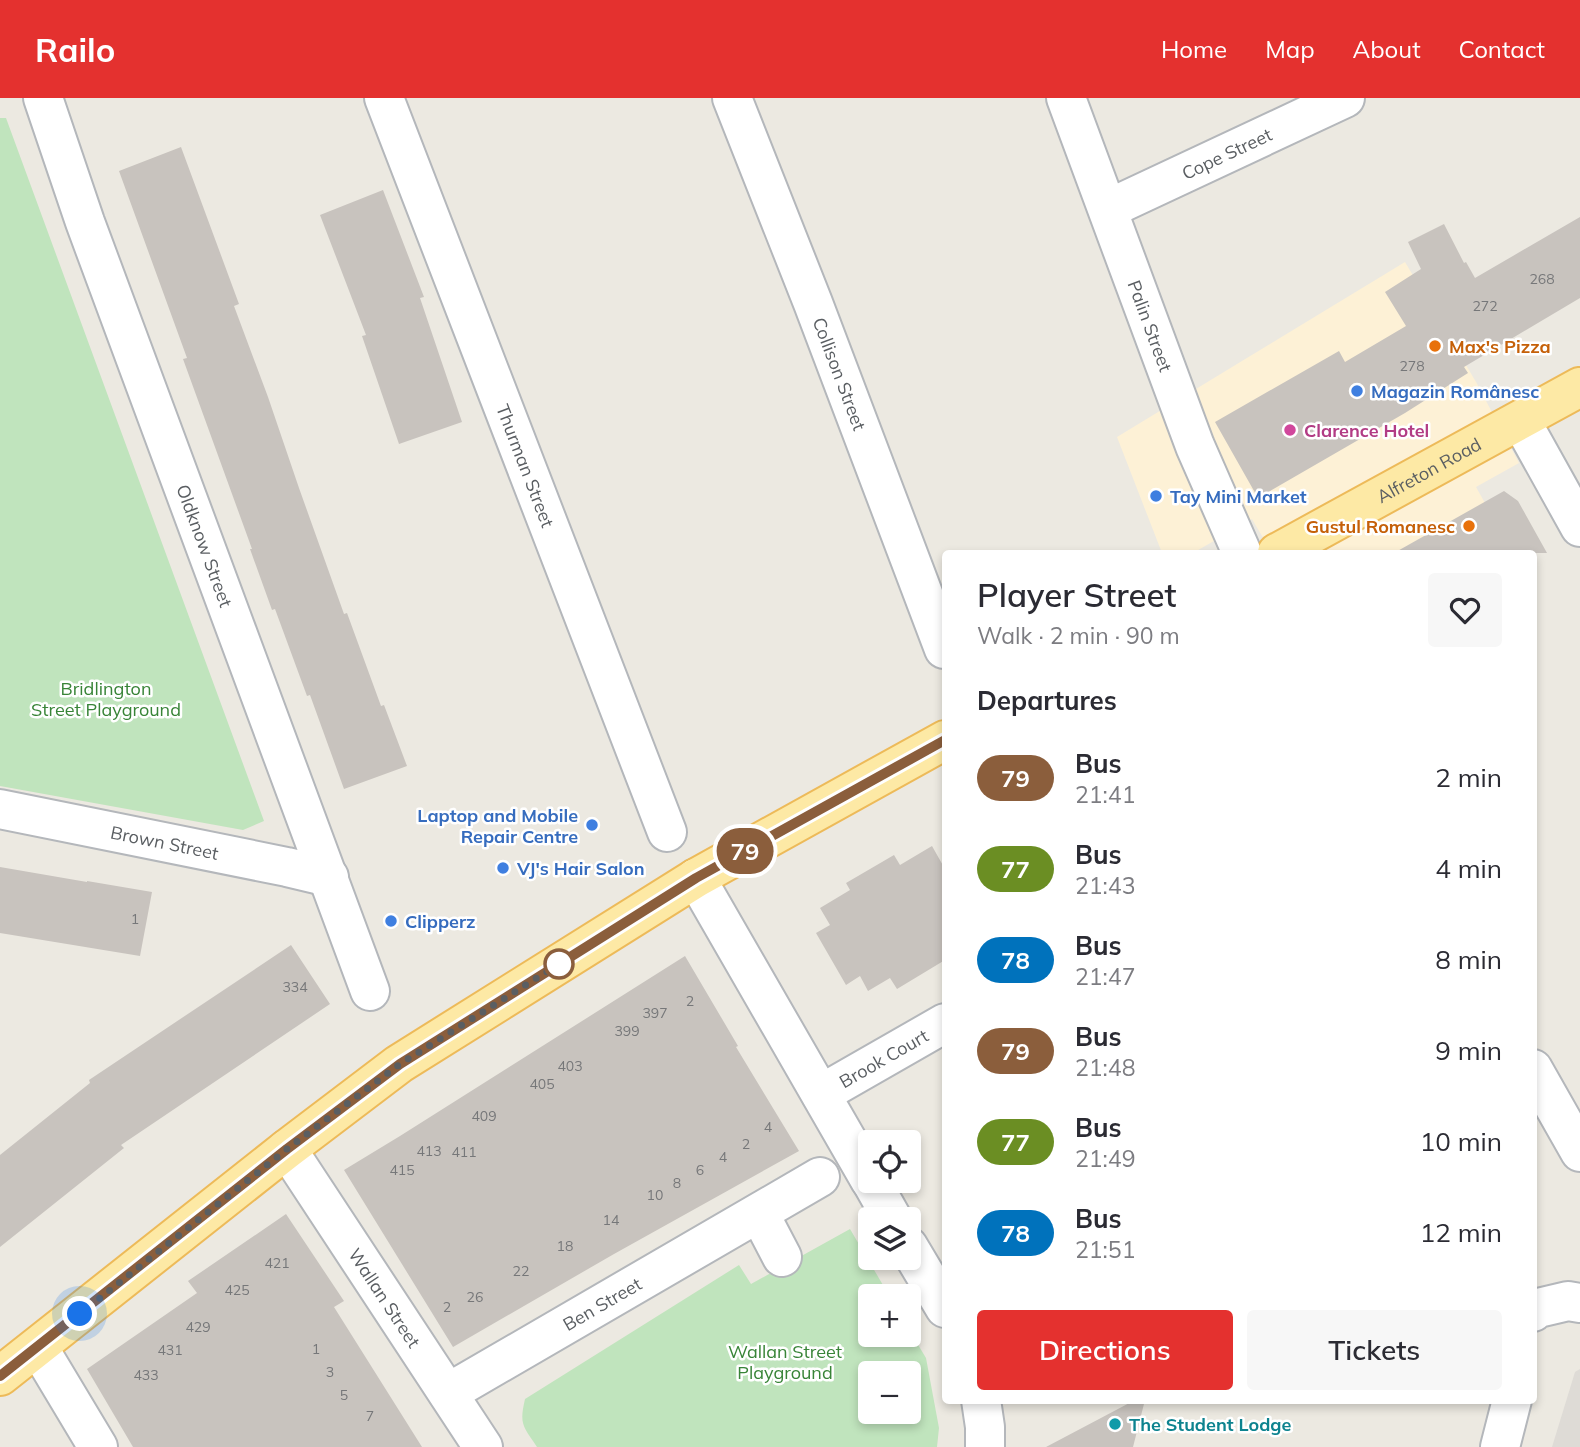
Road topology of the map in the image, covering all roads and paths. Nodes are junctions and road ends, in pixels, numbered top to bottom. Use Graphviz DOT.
graph roads {
  1 [pos="43,98"];
  2 [pos="384,98"];
  3 [pos="732,98"];
  4 [pos="1066,98"];
  5 [pos="1345,98"];
  6 [pos="1108,209"];
  7 [pos="1580,387"];
  8 [pos="1521,421"];
  9 [pos="1580,527"];
  10 [pos="1241,550"];
  11 [pos="1283,550"];
  12 [pos="942,644"];
  13 [pos="942,742"];
  14 [pos="0,809"];
  15 [pos="667,832"];
  16 [pos="328,877"];
  17 [pos="696,878"];
  18 [pos="370,991"];
  19 [pos="942,1025"];
  20 [pos="1537,1076"];
  21 [pos="821,1094"];
  22 [pos="287,1149"];
  23 [pos="1580,1152"];
  24 [pos="858,1160"];
  25 [pos="820,1177"];
  26 [pos="759,1213"];
  27 [pos="782,1257"];
  28 [pos="921,1268"];
  29 [pos="942,1303"];
  30 [pos="1580,1303"];
  31 [pos="1537,1308"];
  32 [pos="38,1347"];
  33 [pos="0,1376"];
  34 [pos="448,1393"];
  35 [pos="982,1404"];
  36 [pos="1511,1404"];
  37 [pos="98,1447"];
  38 [pos="483,1447"];
  39 [pos="985,1447"];
  40 [pos="1500,1447"];
  1 -- 16 [label="street, Oldknow Street"];
  2 -- 15 [label="street, Thurman Street"];
  3 -- 12 [label="street, Collison Street"];
  4 -- 6 [label="street, Palin Street"];
  5 -- 6 [label="street, Cope Street"];
  6 -- 10 [label="street, Palin Street"];
  7 -- 8 [label="main road, Alfreton Road"];
  8 -- 9 [label="street"];
  8 -- 11 [label="main road, Alfreton Road"];
  13 -- 17 [label="main road"];
  14 -- 16 [label="street, Brown Street"];
  16 -- 18 [label="street, Oldknow Street"];
  17 -- 21 [label="street"];
  17 -- 22 [label="main road"];
  19 -- 21 [label="street, Brook Court"];
  20 -- 23 [label="street"];
  21 -- 24 [label="street"];
  22 -- 32 [label="main road"];
  22 -- 34 [label="street, Wallan Street"];
  25 -- 26 [label="street, Ben Street"];
  26 -- 27 [label="street"];
  26 -- 34 [label="street, Ben Street"];
  28 -- 29 [label="street"];
  30 -- 31 [label="street"];
  32 -- 33 [label="main road"];
  32 -- 37 [label="street"];
  34 -- 38 [label="street, Wallan Street"];
  35 -- 39 [label="street"];
  36 -- 40 [label="street"];
}
